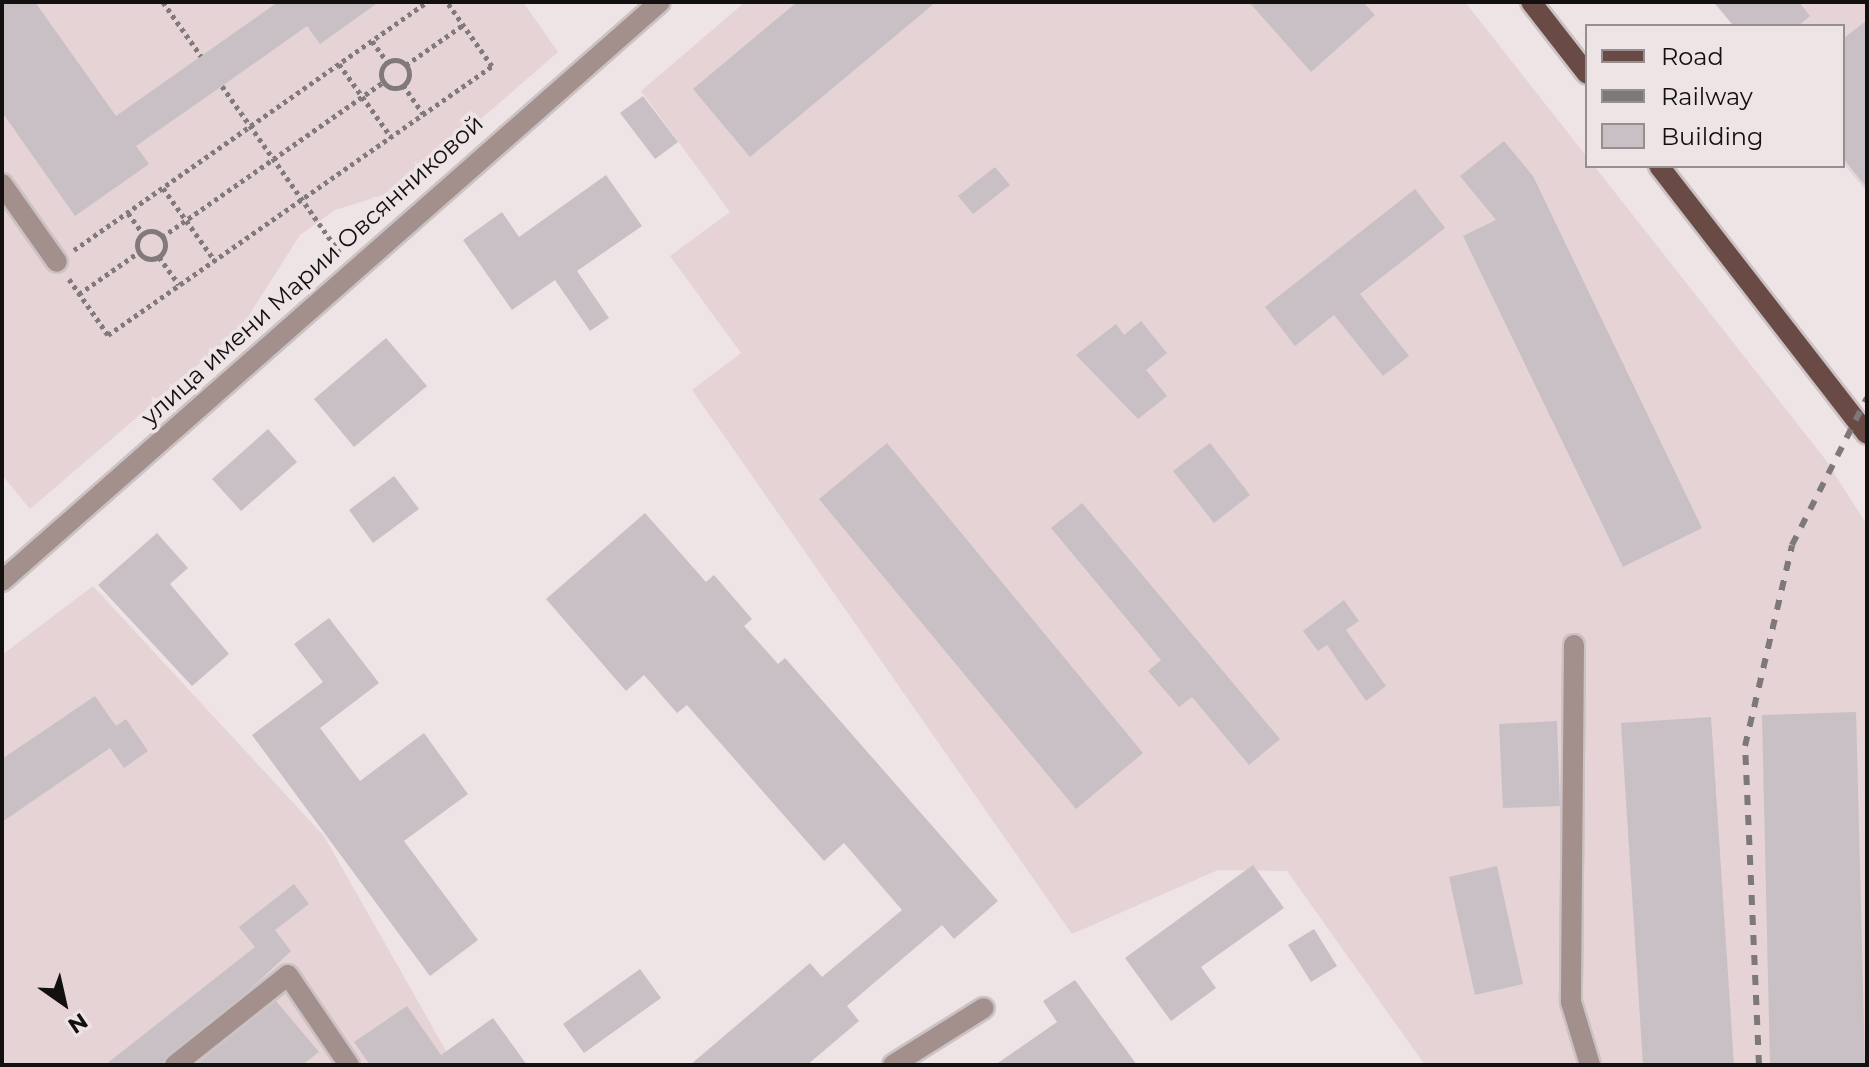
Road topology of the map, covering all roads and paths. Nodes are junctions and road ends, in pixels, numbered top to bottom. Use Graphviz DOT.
graph roads {
  1 [pos="163,2"];
  2 [pos="427,2"];
  3 [pos="447,2"];
  4 [pos="660,2"];
  5 [pos="1531,2"];
  6 [pos="463,25"];
  7 [pos="372,41"];
  8 [pos="201,56"];
  9 [pos="387,62"];
  10 [pos="339,64"];
  11 [pos="406,65"];
  12 [pos="1585,71"];
  13 [pos="383,82"];
  14 [pos="403,85"];
  15 [pos="222,86"];
  16 [pos="363,96"];
  17 [pos="423,114"];
  18 [pos="250,126"];
  19 [pos="391,137"];
  20 [pos="273,159"];
  21 [pos="1661,168"];
  22 [pos="2,184"];
  23 [pos="163,188"];
  24 [pos="302,200"];
  25 [pos="128,213"];
  26 [pos="186,220"];
  27 [pos="143,234"];
  28 [pos="162,237"];
  29 [pos="139,252"];
  30 [pos="159,257"];
  31 [pos="215,261"];
  32 [pos="57,262"];
  33 [pos="350,269"];
  34 [pos="179,285"];
  35 [pos="79,294"];
  36 [pos="1867,434"];
  37 [pos="2,581"];
  38 [pos="1574,645"];
  39 [pos="984,1008"];
  40 [pos="175,1065"];
  41 [pos="349,1065"];
  42 [pos="893,1065"];
  43 [pos="1590,1065"];
  1 -- 8 [label="path"];
  2 -- 7 [label="path"];
  3 -- 6 [label="path"];
  4 -- 33 [label="street, улица имени Марии Овсянниковой"];
  5 -- 12 [label="main road"];
  6 -- 11 [label="path"];
  6 -- 17 [label="path"];
  7 -- 9 [label="path"];
  7 -- 10 [label="path"];
  9 -- 11 [label="path"];
  9 -- 13 [label="path"];
  10 -- 16 [label="path"];
  10 -- 18 [label="path"];
  11 -- 14 [label="path"];
  13 -- 14 [label="path"];
  13 -- 16 [label="path"];
  14 -- 17 [label="path"];
  15 -- 18 [label="path"];
  16 -- 19 [label="path"];
  16 -- 20 [label="path"];
  17 -- 19 [label="path"];
  18 -- 20 [label="path"];
  18 -- 23 [label="path"];
  19 -- 24 [label="path"];
  20 -- 24 [label="path"];
  20 -- 26 [label="path"];
  21 -- 36 [label="main road"];
  22 -- 32 [label="street"];
  23 -- 25 [label="path"];
  23 -- 26 [label="path"];
  24 -- 31 [label="path"];
  24 -- 33 [label="path"];
  25 -- 27 [label="path"];
  25 -- 32 [label="path"];
  26 -- 28 [label="path"];
  26 -- 31 [label="path"];
  27 -- 28 [label="path"];
  27 -- 29 [label="path"];
  28 -- 30 [label="path"];
  29 -- 30 [label="path"];
  29 -- 35 [label="path"];
  30 -- 34 [label="path"];
  31 -- 34 [label="path"];
  32 -- 35 [label="path"];
  33 -- 37 [label="street, улица имени Марии Овсянниковой"];
  34 -- 35 [label="path"];
  38 -- 43 [label="street"];
  39 -- 42 [label="street"];
  40 -- 41 [label="street"];
}
